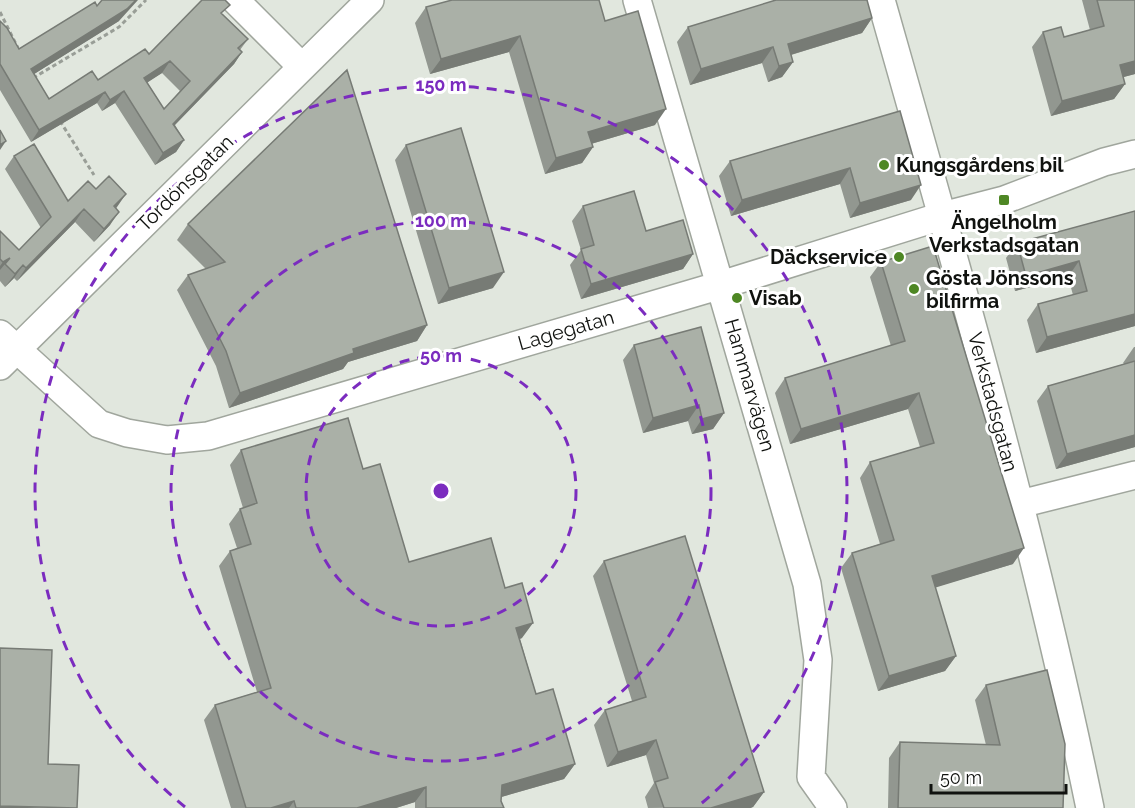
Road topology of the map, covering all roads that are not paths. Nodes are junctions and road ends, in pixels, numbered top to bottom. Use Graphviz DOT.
graph roads {
  1 [pos="235,0"];
  2 [pos="370,0"];
  3 [pos="637,0"];
  4 [pos="881,0"];
  5 [pos="302,67"];
  6 [pos="1135,154"];
  7 [pos="942,216"];
  8 [pos="721,285"];
  9 [pos="5,350"];
  10 [pos="1135,475"];
  11 [pos="1020,504"];
  12 [pos="833,808"];
  13 [pos="1090,808"];
  1 -- 5 [label="street"];
  2 -- 5 [label="street, Tordönsgatan"];
  3 -- 8 [label="street, Hammarvägen"];
  4 -- 7 [label="street, Verkstadsgatan"];
  5 -- 9 [label="street, Tordönsgatan"];
  6 -- 7 [label="street, Lagegatan"];
  7 -- 8 [label="street, Lagegatan"];
  7 -- 11 [label="street, Verkstadsgatan"];
  8 -- 9 [label="street, Lagegatan"];
  8 -- 12 [label="street, Hammarvägen"];
  10 -- 11 [label="street"];
  11 -- 13 [label="street, Verkstadsgatan"];
}
